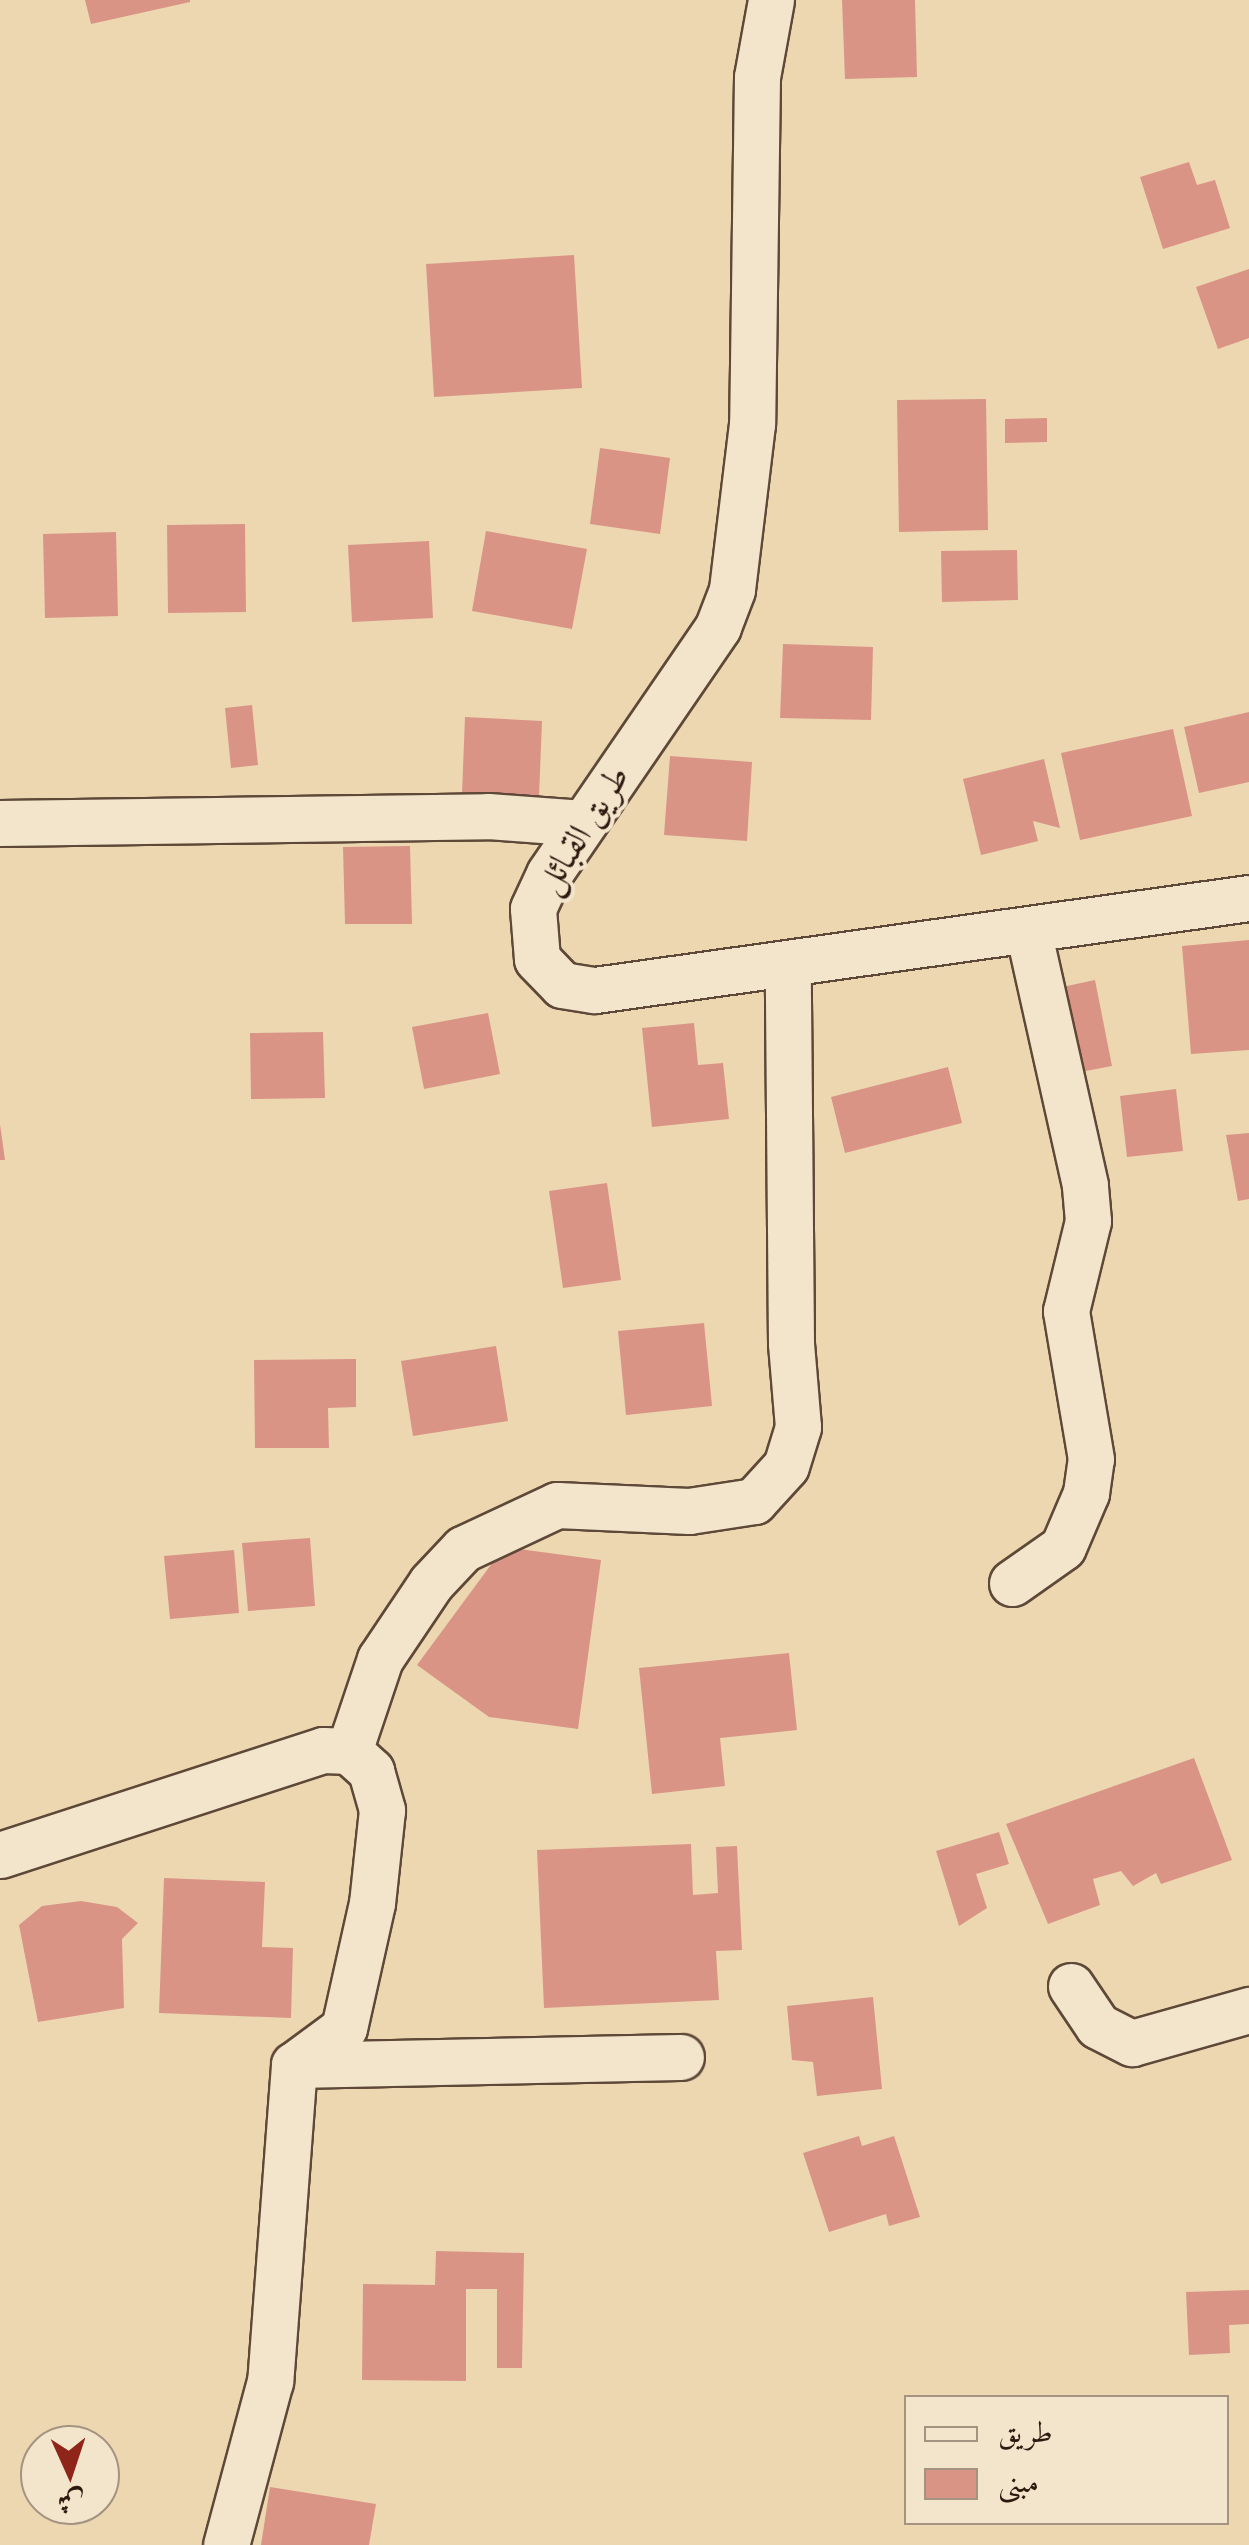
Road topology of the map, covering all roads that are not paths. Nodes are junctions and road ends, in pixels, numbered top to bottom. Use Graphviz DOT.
graph roads {
  1 [pos="771,0"];
  2 [pos="0,823"];
  3 [pos="582,823"];
  4 [pos="1249,898"];
  5 [pos="1028,930"];
  6 [pos="788,965"];
  7 [pos="1012,1584"];
  8 [pos="348,1750"];
  9 [pos="0,1855"];
  10 [pos="1071,1986"];
  11 [pos="1249,2010"];
  12 [pos="681,2057"];
  13 [pos="294,2065"];
  14 [pos="226,2545"];
  1 -- 3 [label="street, طريق القبائل"];
  2 -- 3 [label="street"];
  3 -- 6 [label="street, طريق القبائل"];
  4 -- 5 [label="street, طريق القبائل"];
  5 -- 6 [label="street, طريق القبائل"];
  5 -- 7 [label="street"];
  6 -- 8 [label="street"];
  8 -- 9 [label="street"];
  8 -- 13 [label="street"];
  10 -- 11 [label="street"];
  12 -- 13 [label="street"];
  13 -- 14 [label="street"];
}
